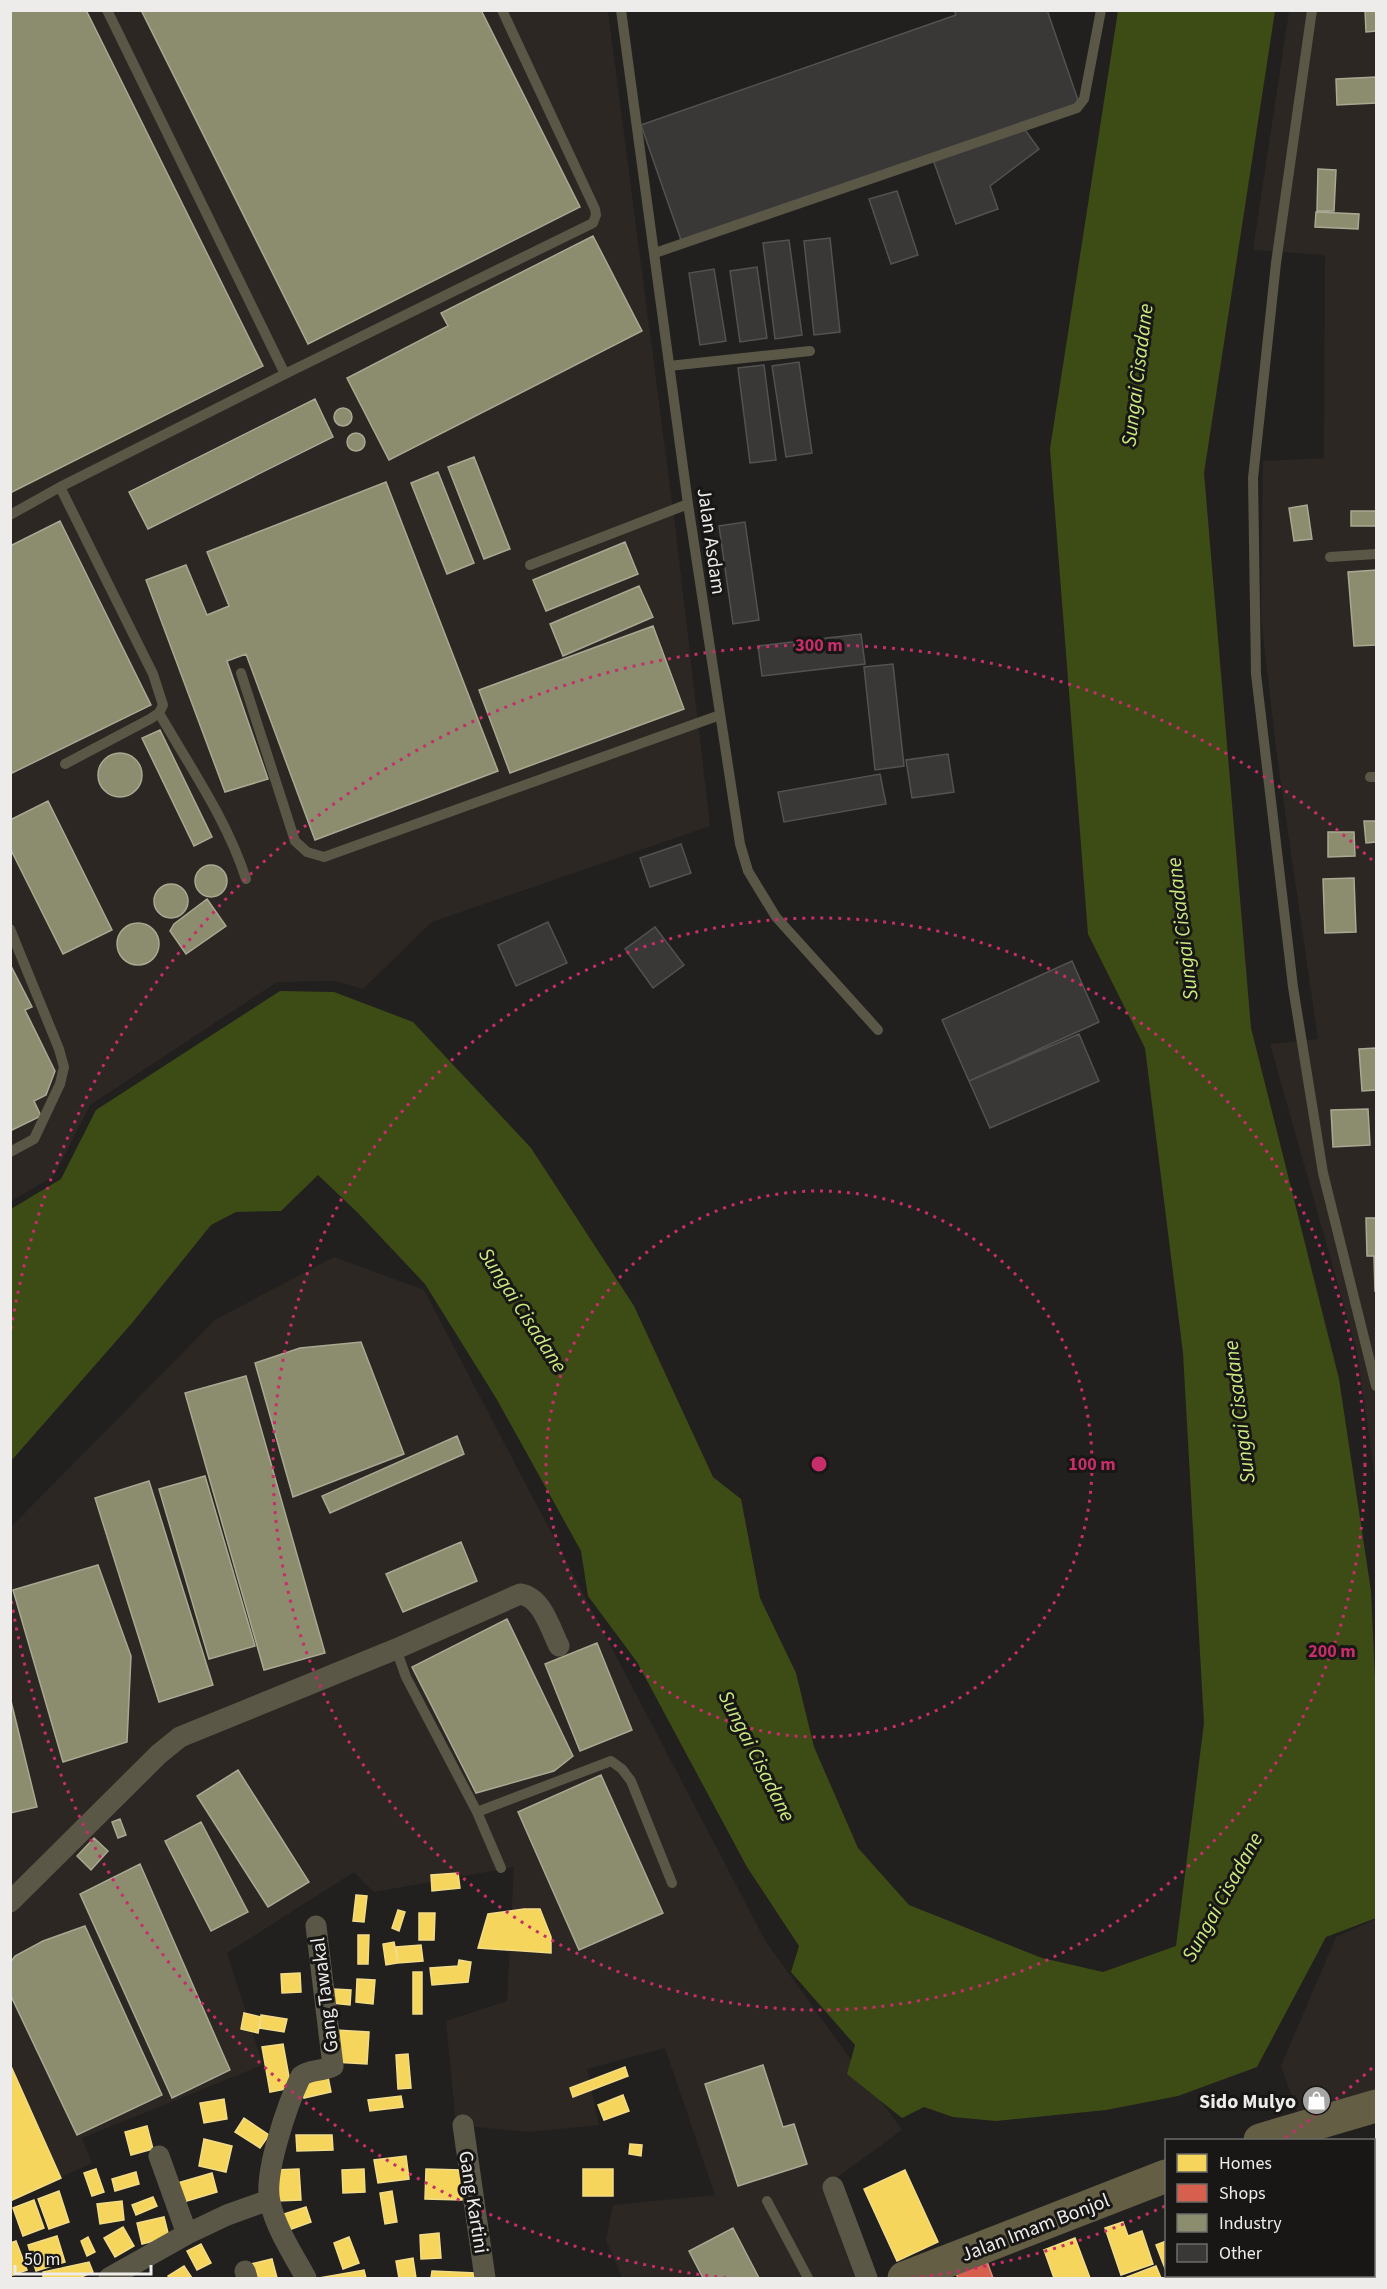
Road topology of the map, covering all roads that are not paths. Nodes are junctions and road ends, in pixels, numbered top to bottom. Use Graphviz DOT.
graph roads {
  1 [pos="107,10"];
  2 [pos="502,10"];
  3 [pos="621,10"];
  4 [pos="1101,10"];
  5 [pos="1312,10"];
  6 [pos="655,253"];
  7 [pos="810,351"];
  8 [pos="669,366"];
  9 [pos="285,374"];
  10 [pos="60,487"];
  11 [pos="688,504"];
  12 [pos="10,515"];
  13 [pos="1377,554"];
  14 [pos="1330,557"];
  15 [pos="530,565"];
  16 [pos="241,673"];
  17 [pos="159,713"];
  18 [pos="720,715"];
  19 [pos="65,764"];
  20 [pos="246,879"];
  21 [pos="10,929"];
  22 [pos="878,1030"];
  23 [pos="10,1152"];
  24 [pos="1377,1386"];
  25 [pos="559,1646"];
  26 [pos="396,1649"];
  27 [pos="477,1812"];
  28 [pos="501,1868"];
  29 [pos="672,1883"];
  30 [pos="10,1902"];
  31 [pos="316,1926"];
  32 [pos="1377,2106"];
  33 [pos="463,2125"];
  34 [pos="1273,2138"];
  35 [pos="159,2156"];
  36 [pos="1165,2177"];
  37 [pos="833,2187"];
  38 [pos="269,2200"];
  39 [pos="767,2201"];
  40 [pos="187,2234"];
  41 [pos="115,2277"];
  42 [pos="306,2278"];
  43 [pos="486,2278"];
  44 [pos="808,2278"];
  45 [pos="867,2278"];
  46 [pos="904,2278"];
  1 -- 9 [label="lane"];
  2 -- 9 [label="lane"];
  3 -- 6 [label="lane, Jalan Asdam"];
  4 -- 6 [label="lane"];
  5 -- 24 [label="lane"];
  6 -- 8 [label="lane, Jalan Asdam"];
  7 -- 8 [label="lane"];
  8 -- 11 [label="lane, Jalan Asdam"];
  9 -- 10 [label="lane"];
  10 -- 12 [label="lane"];
  10 -- 17 [label="lane"];
  11 -- 15 [label="lane"];
  11 -- 18 [label="lane, Jalan Asdam"];
  13 -- 14 [label="lane"];
  16 -- 18 [label="lane"];
  17 -- 19 [label="lane"];
  17 -- 20 [label="lane"];
  18 -- 22 [label="lane, Jalan Asdam"];
  21 -- 23 [label="lane"];
  25 -- 26 [label="street"];
  26 -- 27 [label="lane"];
  26 -- 30 [label="street"];
  27 -- 28 [label="lane"];
  27 -- 29 [label="lane"];
  31 -- 38 [label="street, Gang Tawakal"];
  32 -- 34 [label="main road"];
  33 -- 43 [label="street, Gang Kartini"];
  35 -- 40 [label="street"];
  36 -- 46 [label="main road, Jalan Imam Bonjol"];
  37 -- 45 [label="street"];
  38 -- 40 [label="street"];
  38 -- 42 [label="street, Gang Tawakal"];
  39 -- 44 [label="lane"];
  40 -- 41 [label="street"];
}
